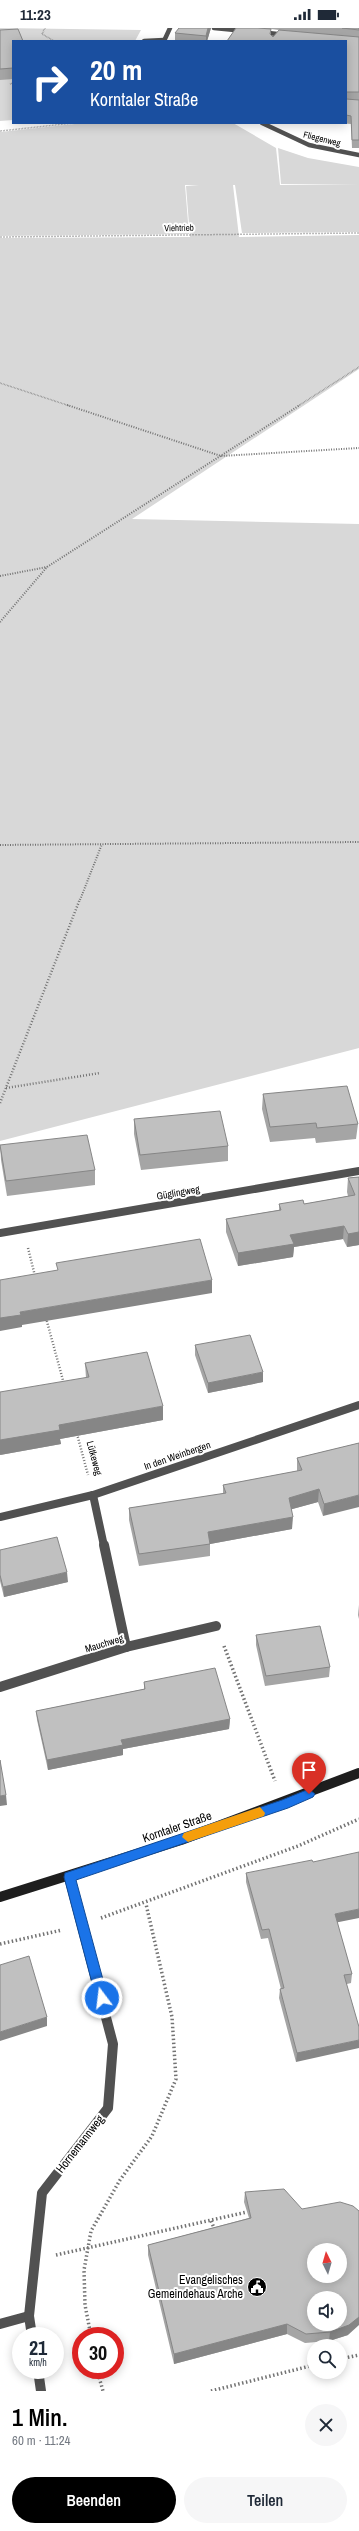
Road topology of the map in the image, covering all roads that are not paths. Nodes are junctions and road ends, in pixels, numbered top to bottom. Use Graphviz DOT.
graph roads {
  1 [pos="170,28"];
  2 [pos="214,28"];
  3 [pos="229,29"];
  4 [pos="247,31"];
  5 [pos="255,32"];
  6 [pos="277,34"];
  7 [pos="292,35"];
  8 [pos="164,40"];
  9 [pos="274,40"];
  10 [pos="264,124"];
  11 [pos="359,155"];
  12 [pos="359,1171"];
  13 [pos="0,1233"];
  14 [pos="359,1405"];
  15 [pos="93,1495"];
  16 [pos="0,1517"];
  17 [pos="216,1626"];
  18 [pos="126,1647"];
  19 [pos="0,1687"];
  20 [pos="359,1773"];
  21 [pos="69,1877"];
  22 [pos="0,1897"];
  23 [pos="29,2316"];
  24 [pos="0,2324"];
  25 [pos="31,2327"];
  26 [pos="39,2379"];
  27 [pos="41,2391"];
  1 -- 8 [label="street"];
  2 -- 3 [label="street"];
  3 -- 4 [label="street"];
  5 -- 6 [label="street"];
  6 -- 7 [label="street"];
  6 -- 9 [label="street"];
  10 -- 11 [label="street, Fliegenweg"];
  12 -- 13 [label="street, Güglingweg"];
  14 -- 15 [label="street, In den Weinbergen"];
  15 -- 16 [label="street, In den Weinbergen"];
  15 -- 18 [label="street"];
  17 -- 18 [label="street, Mauchweg"];
  18 -- 19 [label="street, Mauchweg"];
  20 -- 21 [label="street, Korntaler Straße"];
  21 -- 22 [label="street, Korntaler Straße"];
  21 -- 23 [label="street, Hornemannweg"];
  23 -- 24 [label="street"];
  23 -- 25 [label="street, Hornemannweg"];
  26 -- 27 [label="street"];
}
